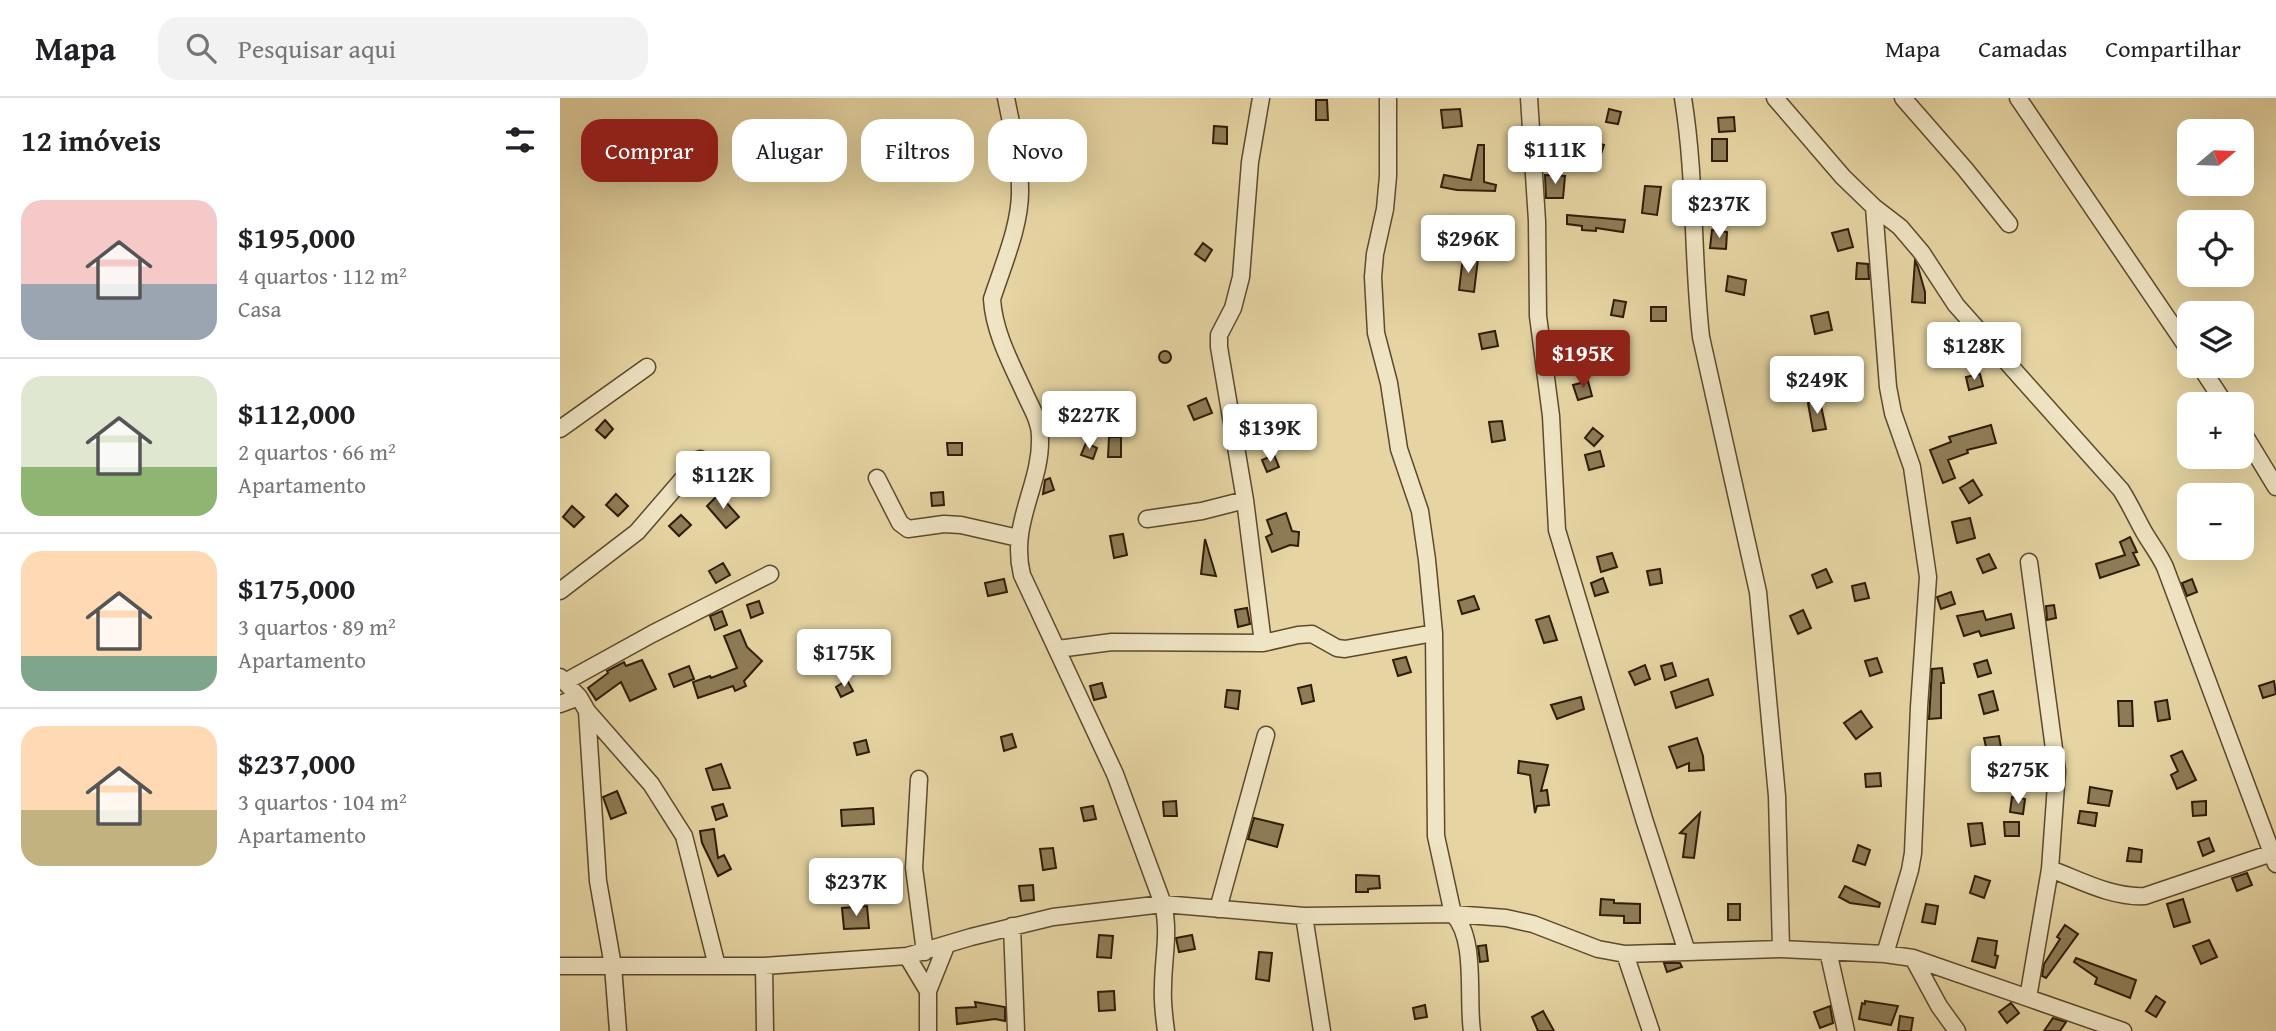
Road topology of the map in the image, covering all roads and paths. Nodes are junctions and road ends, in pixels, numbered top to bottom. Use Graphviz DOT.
graph roads {
  1 [pos="1006,98"];
  2 [pos="1261,98"];
  3 [pos="1388,98"];
  4 [pos="1529,98"];
  5 [pos="1683,98"];
  6 [pos="1775,98"];
  7 [pos="1902,98"];
  8 [pos="2018,98"];
  9 [pos="1874,207"];
  10 [pos="2009,224"];
  11 [pos="2177,332"];
  12 [pos="647,367"];
  13 [pos="560,429"];
  14 [pos="2254,451"];
  15 [pos="699,459"];
  16 [pos="877,478"];
  17 [pos="2276,487"];
  18 [pos="1245,500"];
  19 [pos="1147,519"];
  20 [pos="1018,538"];
  21 [pos="2029,562"];
  22 [pos="770,575"];
  23 [pos="560,592"];
  24 [pos="1434,633"];
  25 [pos="1263,643"];
  26 [pos="1058,649"];
  27 [pos="563,679"];
  28 [pos="560,704"];
  29 [pos="583,704"];
  30 [pos="1266,735"];
  31 [pos="919,779"];
  32 [pos="2274,859"];
  33 [pos="2050,869"];
  34 [pos="1163,904"];
  35 [pos="1218,909"];
  36 [pos="1453,914"];
  37 [pos="1304,916"];
  38 [pos="1012,926"];
  39 [pos="946,946"];
  40 [pos="1781,948"];
  41 [pos="925,951"];
  42 [pos="1828,951"];
  43 [pos="1687,952"];
  44 [pos="1625,954"];
  45 [pos="1885,954"];
  46 [pos="907,956"];
  47 [pos="1913,958"];
  48 [pos="560,966"];
  49 [pos="613,966"];
  50 [pos="717,966"];
  51 [pos="764,966"];
  52 [pos="928,990"];
  53 [pos="2028,998"];
  54 [pos="618,1031"];
  55 [pos="765,1031"];
  56 [pos="928,1031"];
  57 [pos="1016,1031"];
  58 [pos="1166,1031"];
  59 [pos="1322,1031"];
  60 [pos="1472,1031"];
  61 [pos="1651,1031"];
  62 [pos="1846,1031"];
  63 [pos="1957,1031"];
  64 [pos="2123,1031"];
  1 -- 20 [label="street"];
  2 -- 18 [label="street"];
  3 -- 24 [label="street"];
  4 -- 43 [label="street"];
  5 -- 40 [label="street"];
  6 -- 9 [label="street"];
  7 -- 10 [label="street"];
  8 -- 11 [label="street"];
  9 -- 32 [label="street"];
  9 -- 45 [label="street"];
  12 -- 13 [label="street"];
  14 -- 17 [label="street"];
  15 -- 23 [label="street"];
  16 -- 20 [label="street"];
  18 -- 19 [label="street"];
  18 -- 25 [label="street"];
  20 -- 26 [label="street"];
  21 -- 33 [label="street"];
  22 -- 27 [label="street"];
  24 -- 25 [label="street"];
  24 -- 36 [label="street"];
  25 -- 26 [label="street"];
  26 -- 34 [label="street"];
  27 -- 29 [label="street"];
  28 -- 29 [label="street"];
  29 -- 49 [label="street"];
  29 -- 50 [label="street"];
  30 -- 35 [label="street"];
  31 -- 41 [label="street"];
  32 -- 33 [label="street"];
  33 -- 53 [label="street"];
  34 -- 35 [label="street"];
  34 -- 38 [label="street"];
  34 -- 58 [label="street"];
  35 -- 37 [label="street"];
  36 -- 37 [label="street"];
  36 -- 44 [label="street"];
  36 -- 60 [label="street"];
  37 -- 59 [label="street"];
  38 -- 39 [label="street"];
  38 -- 57 [label="street"];
  39 -- 41 [label="street"];
  39 -- 52 [label="street"];
  40 -- 42 [label="street"];
  40 -- 43 [label="street"];
  41 -- 46 [label="street"];
  42 -- 45 [label="street"];
  42 -- 62 [label="street"];
  43 -- 44 [label="street"];
  44 -- 61 [label="street"];
  45 -- 47 [label="street"];
  46 -- 51 [label="street"];
  46 -- 52 [label="street"];
  47 -- 53 [label="street"];
  47 -- 63 [label="street"];
  48 -- 49 [label="street"];
  49 -- 50 [label="street"];
  49 -- 54 [label="street"];
  50 -- 51 [label="street"];
  51 -- 55 [label="street"];
  52 -- 56 [label="street"];
  53 -- 64 [label="street"];
}
